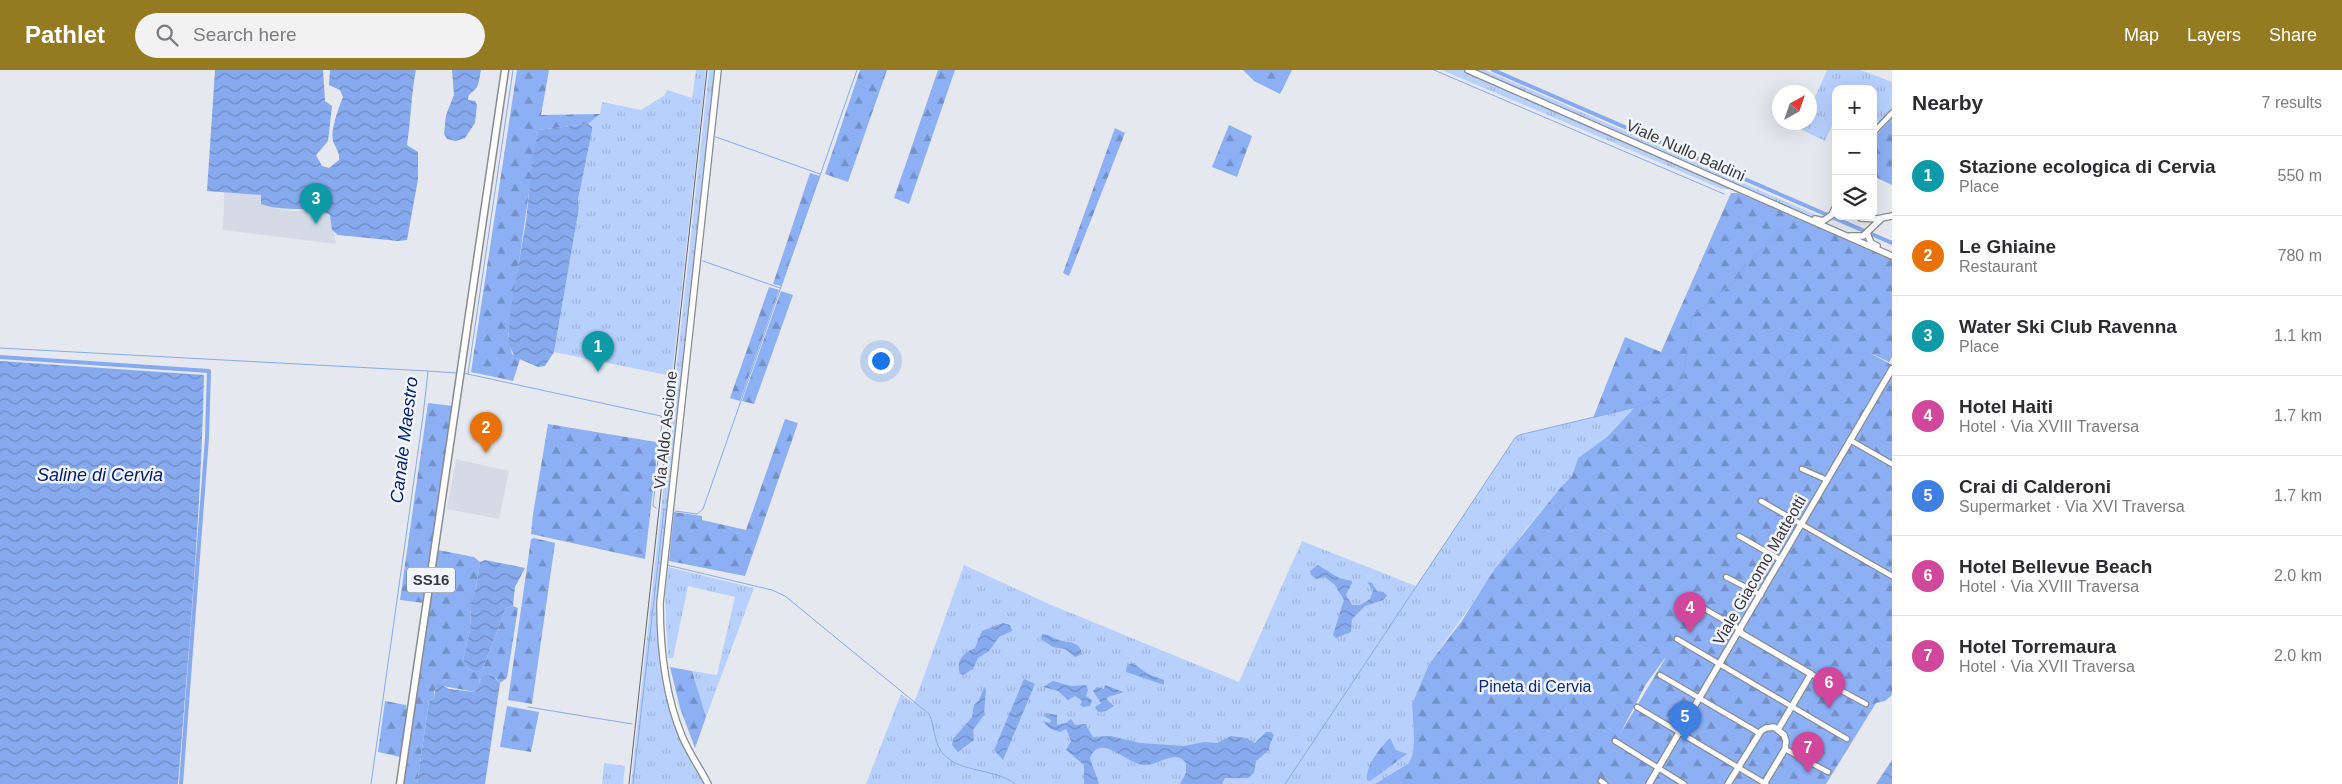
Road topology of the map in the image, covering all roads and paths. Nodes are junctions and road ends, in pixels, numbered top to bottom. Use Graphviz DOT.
graph roads {
  1 [pos="505,70"];
  2 [pos="718,70"];
  3 [pos="1468,70"];
  4 [pos="1892,113"];
  5 [pos="1876,130"];
  6 [pos="1769,201"];
  7 [pos="1832,215"];
  8 [pos="1892,216"];
  9 [pos="1877,219"];
  10 [pos="1880,219"];
  11 [pos="1833,220"];
  12 [pos="1863,220"];
  13 [pos="1868,231"];
  14 [pos="1845,235"];
  15 [pos="1892,254"];
  16 [pos="1892,370"];
  17 [pos="1850,440"];
  18 [pos="1892,464"];
  19 [pos="1802,469"];
  20 [pos="1827,480"];
  21 [pos="1761,501"];
  22 [pos="1801,525"];
  23 [pos="1739,536"];
  24 [pos="1781,560"];
  25 [pos="1892,576"];
  26 [pos="1726,577"];
  27 [pos="1761,595"];
  28 [pos="1698,605"];
  29 [pos="1740,631"];
  30 [pos="1676,639"];
  31 [pos="1720,664"];
  32 [pos="1811,674"];
  33 [pos="1660,675"];
  34 [pos="1700,698"];
  35 [pos="1866,704"];
  36 [pos="1792,706"];
  37 [pos="1637,707"];
  38 [pos="1779,728"];
  39 [pos="1679,732"];
  40 [pos="1759,733"];
  41 [pos="1847,738"];
  42 [pos="1615,741"];
  43 [pos="1785,749"];
  44 [pos="1658,768"];
  45 [pos="1738,768"];
  46 [pos="1828,772"];
  47 [pos="400,784"];
  48 [pos="708,784"];
  49 [pos="1649,784"];
  50 [pos="1684,784"];
  51 [pos="1728,784"];
  52 [pos="1765,784"];
  1 -- 47 [label="main road, SS16"];
  2 -- 48 [label="street, Via Aldo Ascione"];
  3 -- 6 [label="street, Viale Nullo Baldini"];
  4 -- 5 [label="street"];
  6 -- 7 [label="street"];
  6 -- 14 [label="street, Viale Nullo Baldini"];
  8 -- 10 [label="street"];
  9 -- 10 [label="street"];
  10 -- 13 [label="street"];
  11 -- 14 [label="street"];
  12 -- 13 [label="street, Viale Nullo Baldini"];
  13 -- 14 [label="street"];
  13 -- 15 [label="street, Viale Nullo Baldini"];
  14 -- 15 [label="street, Viale Nullo Baldini"];
  16 -- 17 [label="street, Viale Giacomo Matteotti"];
  17 -- 18 [label="street"];
  17 -- 20 [label="street, Viale Giacomo Matteotti"];
  19 -- 20 [label="street"];
  20 -- 22 [label="street, Viale Giacomo Matteotti"];
  21 -- 22 [label="street"];
  22 -- 24 [label="street, Viale Giacomo Matteotti"];
  22 -- 25 [label="street"];
  23 -- 24 [label="street"];
  24 -- 27 [label="street, Viale Giacomo Matteotti"];
  26 -- 27 [label="street"];
  27 -- 29 [label="street, Viale Giacomo Matteotti"];
  28 -- 29 [label="street"];
  29 -- 31 [label="street, Viale Giacomo Matteotti"];
  29 -- 32 [label="street"];
  30 -- 31 [label="street"];
  31 -- 34 [label="street, Viale Giacomo Matteotti"];
  31 -- 36 [label="street"];
  32 -- 35 [label="street"];
  32 -- 36 [label="street"];
  33 -- 34 [label="street"];
  34 -- 39 [label="street, Viale Giacomo Matteotti"];
  34 -- 40 [label="street"];
  36 -- 38 [label="street"];
  36 -- 41 [label="street"];
  37 -- 39 [label="street"];
  38 -- 40 [label="street"];
  38 -- 43 [label="street"];
  39 -- 44 [label="street, Viale Giacomo Matteotti"];
  39 -- 45 [label="street"];
  40 -- 45 [label="street"];
  42 -- 44 [label="street"];
  43 -- 46 [label="street"];
  43 -- 52 [label="street"];
  44 -- 49 [label="street, Viale Giacomo Matteotti"];
  44 -- 50 [label="street"];
  45 -- 51 [label="street"];
  45 -- 52 [label="street"];
}
